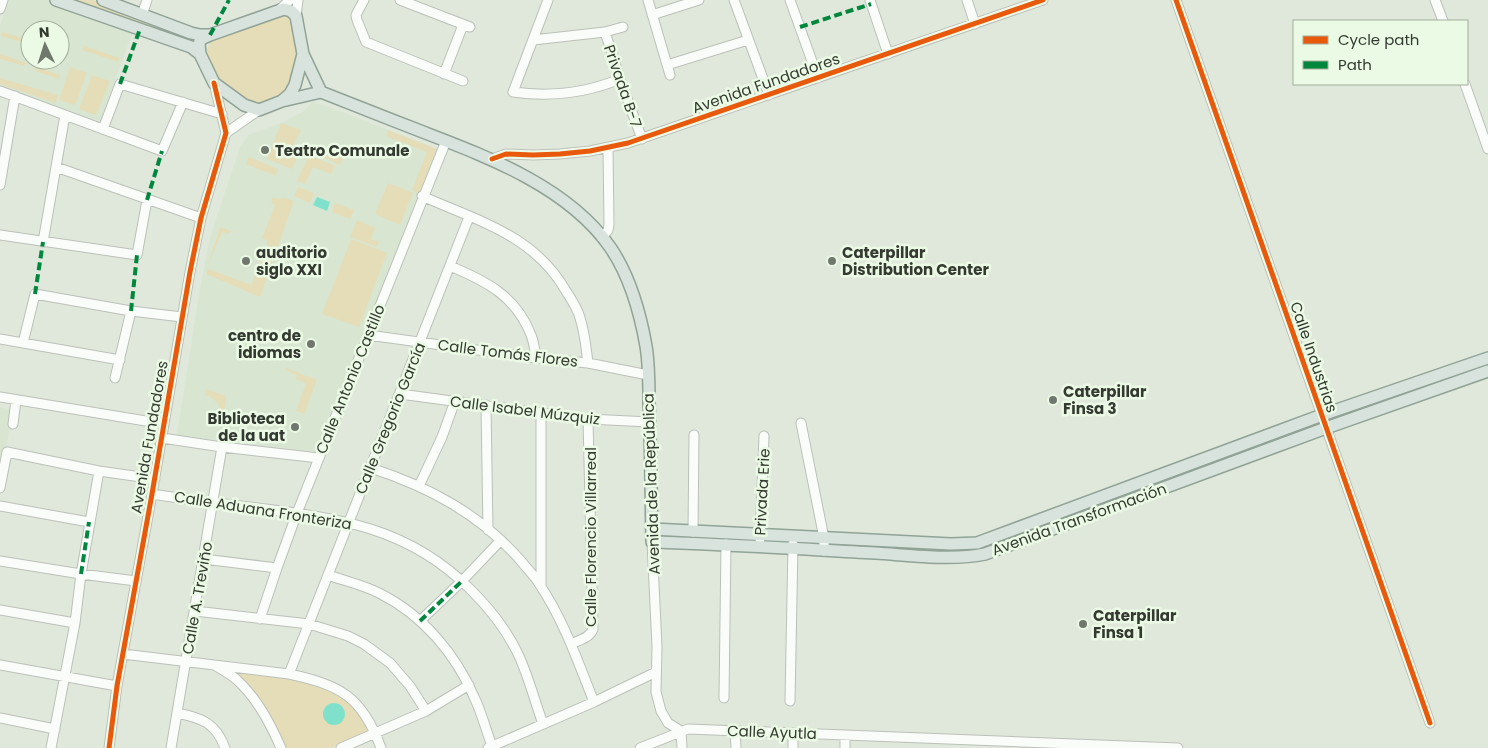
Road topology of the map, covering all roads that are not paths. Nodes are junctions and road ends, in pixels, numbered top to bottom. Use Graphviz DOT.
graph roads {
  1 [pos="3,0"];
  2 [pos="56,0"];
  3 [pos="103,0"];
  4 [pos="147,0"];
  5 [pos="290,0"];
  6 [pos="298,0"];
  7 [pos="364,0"];
  8 [pos="400,0"];
  9 [pos="548,0"];
  10 [pos="648,0"];
  11 [pos="698,0"];
  12 [pos="734,0"];
  13 [pos="790,0"];
  14 [pos="870,0"];
  15 [pos="967,0"];
  16 [pos="1043,0"];
  17 [pos="1176,0"];
  18 [pos="1435,0"];
  19 [pos="0,9"];
  20 [pos="278,11"];
  21 [pos="142,15"];
  22 [pos="652,15"];
  23 [pos="296,16"];
  24 [pos="1443,20"];
  25 [pos="975,24"];
  26 [pos="623,27"];
  27 [pos="178,29"];
  28 [pos="605,32"];
  29 [pos="210,35"];
  30 [pos="532,40"];
  31 [pos="748,40"];
  32 [pos="173,41"];
  33 [pos="200,54"];
  34 [pos="303,54"];
  35 [pos="888,54"];
  36 [pos="444,74"];
  37 [pos="818,78"];
  38 [pos="620,79"];
  39 [pos="463,81"];
  40 [pos="214,83"];
  41 [pos="1465,85"];
  42 [pos="0,91"];
  43 [pos="320,92"];
  44 [pos="769,95"];
  45 [pos="15,96"];
  46 [pos="282,101"];
  47 [pos="183,102"];
  48 [pos="259,110"];
  49 [pos="222,114"];
  50 [pos="65,115"];
  51 [pos="103,129"];
  52 [pos="226,133"];
  53 [pos="642,139"];
  54 [pos="446,141"];
  55 [pos="608,148"];
  56 [pos="1488,149"];
  57 [pos="492,159"];
  58 [pos="56,167"];
  59 [pos="0,185"];
  60 [pos="422,196"];
  61 [pos="148,200"];
  62 [pos="469,217"];
  63 [pos="201,218"];
  64 [pos="0,235"];
  65 [pos="602,238"];
  66 [pos="43,242"];
  67 [pos="450,266"];
  68 [pos="131,310"];
  69 [pos="182,317"];
  70 [pos="368,335"];
  71 [pos="0,339"];
  72 [pos="420,342"];
  73 [pos="23,343"];
  74 [pos="536,358"];
  75 [pos="1488,358"];
  76 [pos="120,360"];
  77 [pos="588,364"];
  78 [pos="1488,371"];
  79 [pos="648,374"];
  80 [pos="116,378"];
  81 [pos="400,394"];
  82 [pos="1377,396"];
  83 [pos="0,397"];
  84 [pos="16,400"];
  85 [pos="455,401"];
  86 [pos="486,405"];
  87 [pos="1382,408"];
  88 [pos="541,414"];
  89 [pos="1322,415"];
  90 [pos="588,419"];
  91 [pos="650,422"];
  92 [pos="801,423"];
  93 [pos="13,424"];
  94 [pos="164,424"];
  95 [pos="1291,427"];
  96 [pos="1326,428"];
  97 [pos="694,435"];
  98 [pos="764,436"];
  99 [pos="162,438"];
  100 [pos="1296,439"];
  101 [pos="222,447"];
  102 [pos="319,458"];
  103 [pos="1206,459"];
  104 [pos="370,468"];
  105 [pos="1211,470"];
  106 [pos="99,471"];
  107 [pos="154,479"];
  108 [pos="419,486"];
  109 [pos="0,488"];
  110 [pos="1117,492"];
  111 [pos="152,494"];
  112 [pos="213,503"];
  113 [pos="1121,504"];
  114 [pos="0,506"];
  115 [pos="297,513"];
  116 [pos="90,522"];
  117 [pos="349,522"];
  118 [pos="652,529"];
  119 [pos="488,530"];
  120 [pos="693,532"];
  121 [pos="1009,532"];
  122 [pos="824,538"];
  123 [pos="847,539"];
  124 [pos="501,540"];
  125 [pos="869,540"];
  126 [pos="759,541"];
  127 [pos="652,542"];
  128 [pos="897,542"];
  129 [pos="793,543"];
  130 [pos="726,544"];
  131 [pos="1014,544"];
  132 [pos="824,551"];
  133 [pos="849,552"];
  134 [pos="869,553"];
  135 [pos="897,554"];
  136 [pos="204,559"];
  137 [pos="0,561"];
  138 [pos="277,568"];
  139 [pos="81,574"];
  140 [pos="328,575"];
  141 [pos="136,581"];
  142 [pos="462,581"];
  143 [pos="541,586"];
  144 [pos="0,610"];
  145 [pos="195,611"];
  146 [pos="260,619"];
  147 [pos="420,621"];
  148 [pos="75,623"];
  149 [pos="308,624"];
  150 [pos="571,644"];
  151 [pos="123,654"];
  152 [pos="186,662"];
  153 [pos="0,665"];
  154 [pos="214,665"];
  155 [pos="656,672"];
  156 [pos="288,674"];
  157 [pos="65,677"];
  158 [pos="469,685"];
  159 [pos="117,686"];
  160 [pos="724,698"];
  161 [pos="790,701"];
  162 [pos="594,702"];
  163 [pos="426,711"];
  164 [pos="177,714"];
  165 [pos="0,718"];
  166 [pos="1430,722"];
  167 [pos="543,724"];
  168 [pos="55,729"];
  169 [pos="681,731"];
  170 [pos="735,731"];
  171 [pos="376,733"];
  172 [pos="793,733"];
  173 [pos="846,735"];
  174 [pos="897,737"];
  175 [pos="948,744"];
  176 [pos="1000,745"];
  177 [pos="1053,746"];
  178 [pos="490,747"];
  179 [pos="1104,747"];
  180 [pos="51,748"];
  181 [pos="109,748"];
  182 [pos="171,748"];
  183 [pos="225,748"];
  184 [pos="281,748"];
  185 [pos="341,748"];
  186 [pos="382,748"];
  187 [pos="640,748"];
  188 [pos="682,748"];
  189 [pos="736,748"];
  190 [pos="793,748"];
  191 [pos="846,748"];
  192 [pos="897,748"];
  193 [pos="1156,748"];
  194 [pos="1178,748"];
  1 -- 19 [label="street"];
  2 -- 32 [label="main road"];
  3 -- 21 [label="main road"];
  4 -- 21 [label="street"];
  5 -- 20 [label="street"];
  6 -- 23 [label="street"];
  7 -- 36 [label="street"];
  8 -- 36 [label="street"];
  9 -- 30 [label="street"];
  10 -- 22 [label="street"];
  11 -- 22 [label="street"];
  12 -- 31 [label="street"];
  13 -- 37 [label="street"];
  14 -- 35 [label="street"];
  15 -- 25 [label="street"];
  16 -- 25 [label="street, Avenida Fundadores"];
  17 -- 89 [label="street, Calle Industrias"];
  18 -- 24 [label="street"];
  20 -- 23 [label="main road"];
  20 -- 29 [label="main road"];
  21 -- 27 [label="main road"];
  22 -- 31 [label="street"];
  23 -- 34 [label="main road"];
  25 -- 35 [label="street, Avenida Fundadores"];
  26 -- 28 [label="street"];
  27 -- 29 [label="main road"];
  27 -- 32 [label="main road"];
  28 -- 30 [label="street"];
  28 -- 38 [label="street, Privada B-7"];
  29 -- 33 [label="main road"];
  30 -- 38 [label="street"];
  31 -- 44 [label="street"];
  32 -- 33 [label="main road"];
  33 -- 40 [label="main road"];
  34 -- 43 [label="main road"];
  34 -- 46 [label="main road"];
  35 -- 37 [label="street, Avenida Fundadores"];
  36 -- 39 [label="street"];
  37 -- 44 [label="street, Avenida Fundadores"];
  38 -- 53 [label="street, Privada B-7"];
  40 -- 48 [label="main road"];
  40 -- 49 [label="street"];
  41 -- 56 [label="street"];
  42 -- 45 [label="street"];
  43 -- 46 [label="main road"];
  43 -- 54 [label="main road, Avenida de la República"];
  44 -- 53 [label="street, Avenida Fundadores"];
  45 -- 50 [label="street"];
  45 -- 59 [label="street"];
  46 -- 48 [label="main road"];
  47 -- 49 [label="street"];
  47 -- 51 [label="street"];
  47 -- 51 [label="street"];
  48 -- 52 [label="street"];
  49 -- 52 [label="street"];
  50 -- 51 [label="street"];
  50 -- 58 [label="street"];
  52 -- 63 [label="street, Avenida Fundadores"];
  53 -- 55 [label="street, Avenida Fundadores"];
  54 -- 57 [label="main road, Avenida de la República"];
  54 -- 60 [label="street, Calle Antonio Castillo"];
  55 -- 57 [label="street, Avenida Fundadores"];
  55 -- 65 [label="street"];
  57 -- 65 [label="main road, Avenida de la República"];
  58 -- 61 [label="street"];
  58 -- 66 [label="street"];
  60 -- 62 [label="street"];
  60 -- 70 [label="street, Calle Antonio Castillo"];
  61 -- 63 [label="street"];
  61 -- 66 [label="street"];
  62 -- 67 [label="street, Calle Gregorio García"];
  62 -- 77 [label="street"];
  63 -- 69 [label="street, Avenida Fundadores"];
  64 -- 66 [label="street"];
  65 -- 79 [label="main road, Avenida de la República"];
  67 -- 72 [label="street, Calle Gregorio García"];
  67 -- 74 [label="street"];
  68 -- 69 [label="street"];
  68 -- 73 [label="street"];
  68 -- 76 [label="street"];
  69 -- 94 [label="street, Avenida Fundadores"];
  70 -- 72 [label="street, Calle Tomás Flores"];
  70 -- 102 [label="street, Calle Antonio Castillo"];
  71 -- 73 [label="street"];
  72 -- 74 [label="street, Calle Tomás Flores"];
  72 -- 81 [label="street, Calle Gregorio García"];
  73 -- 76 [label="street"];
  74 -- 77 [label="street, Calle Tomás Flores"];
  75 -- 82 [label="main road, Avenida Transformación"];
  76 -- 80 [label="street"];
  77 -- 79 [label="street, Calle Tomás Flores"];
  78 -- 87 [label="main road, Avenida Transformación"];
  79 -- 91 [label="main road, Avenida de la República"];
  81 -- 85 [label="street, Calle Isabel Múzquiz"];
  81 -- 104 [label="street, Calle Gregorio García"];
  82 -- 87 [label="main road"];
  82 -- 89 [label="main road, Avenida Transformación"];
  83 -- 84 [label="street"];
  84 -- 93 [label="street"];
  84 -- 94 [label="street"];
  85 -- 86 [label="street, Calle Isabel Múzquiz"];
  85 -- 108 [label="street"];
  86 -- 88 [label="street, Calle Isabel Múzquiz"];
  86 -- 119 [label="street"];
  87 -- 96 [label="main road, Avenida Transformación"];
  88 -- 90 [label="street, Calle Isabel Múzquiz"];
  88 -- 143 [label="street"];
  89 -- 95 [label="main road, Avenida Transformación"];
  89 -- 96 [label="street, Calle Industrias"];
  90 -- 91 [label="street, Calle Isabel Múzquiz"];
  90 -- 150 [label="street, Calle Florencio Villarreal"];
  91 -- 118 [label="main road, Avenida de la República"];
  92 -- 122 [label="street"];
  94 -- 99 [label="street, Avenida Fundadores"];
  95 -- 100 [label="main road"];
  95 -- 103 [label="main road, Avenida Transformación"];
  96 -- 100 [label="main road, Avenida Transformación"];
  96 -- 166 [label="street, Calle Industrias"];
  97 -- 120 [label="street"];
  98 -- 126 [label="street, Privada Erie"];
  99 -- 101 [label="street"];
  99 -- 107 [label="street, Avenida Fundadores"];
  100 -- 105 [label="main road, Avenida Transformación"];
  101 -- 102 [label="street"];
  101 -- 112 [label="street, Calle A. Treviño"];
  102 -- 115 [label="street, Calle Antonio Castillo"];
  103 -- 105 [label="main road"];
  103 -- 110 [label="main road, Avenida Transformación"];
  104 -- 108 [label="street"];
  104 -- 117 [label="street, Calle Gregorio García"];
  105 -- 113 [label="main road, Avenida Transformación"];
  106 -- 107 [label="street"];
  106 -- 109 [label="street"];
  106 -- 116 [label="street"];
  107 -- 111 [label="street, Avenida Fundadores"];
  108 -- 119 [label="street"];
  110 -- 113 [label="main road"];
  110 -- 121 [label="main road, Avenida Transformación"];
  111 -- 112 [label="street, Calle Aduana Fronteriza"];
  111 -- 141 [label="street, Avenida Fundadores"];
  112 -- 115 [label="street, Calle Aduana Fronteriza"];
  112 -- 136 [label="street, Calle A. Treviño"];
  113 -- 131 [label="main road, Avenida Transformación"];
  114 -- 116 [label="street"];
  115 -- 117 [label="street, Calle Aduana Fronteriza"];
  115 -- 138 [label="street, Calle Antonio Castillo"];
  116 -- 139 [label="street"];
  117 -- 140 [label="street, Calle Gregorio García"];
  117 -- 142 [label="street, Calle Aduana Fronteriza"];
  118 -- 120 [label="main road, Avenida Transformación"];
  118 -- 127 [label="main road, Avenida de la República"];
  119 -- 124 [label="street"];
  120 -- 126 [label="main road, Avenida Transformación"];
  121 -- 128 [label="main road, Avenida Transformación"];
  121 -- 131 [label="main road"];
  122 -- 123 [label="main road, Avenida Transformación"];
  122 -- 129 [label="main road, Avenida Transformación"];
  122 -- 132 [label="street"];
  123 -- 125 [label="main road, Avenida Transformación"];
  123 -- 133 [label="main road"];
  124 -- 142 [label="street"];
  124 -- 143 [label="street"];
  125 -- 128 [label="main road, Avenida Transformación"];
  125 -- 134 [label="main road"];
  126 -- 129 [label="main road, Avenida Transformación"];
  126 -- 130 [label="main road, Avenida Transformación"];
  127 -- 130 [label="main road, Avenida Transformación"];
  127 -- 155 [label="street, Avenida de la República"];
  128 -- 135 [label="main road"];
  129 -- 132 [label="main road, Avenida Transformación"];
  129 -- 161 [label="street"];
  130 -- 160 [label="street"];
  131 -- 135 [label="main road, Avenida Transformación"];
  132 -- 133 [label="main road, Avenida Transformación"];
  133 -- 134 [label="main road, Avenida Transformación"];
  134 -- 135 [label="main road, Avenida Transformación"];
  136 -- 138 [label="street"];
  136 -- 145 [label="street, Calle A. Treviño"];
  137 -- 139 [label="street"];
  138 -- 146 [label="street, Calle Antonio Castillo"];
  139 -- 141 [label="street"];
  139 -- 148 [label="street"];
  140 -- 147 [label="street"];
  140 -- 149 [label="street, Calle Gregorio García"];
  141 -- 151 [label="street, Avenida Fundadores"];
  142 -- 147 [label="street"];
  142 -- 167 [label="street, Calle Aduana Fronteriza"];
  143 -- 150 [label="street"];
  144 -- 148 [label="street"];
  145 -- 146 [label="street"];
  145 -- 152 [label="street, Calle A. Treviño"];
  146 -- 149 [label="street"];
  147 -- 158 [label="street"];
  148 -- 157 [label="street"];
  149 -- 156 [label="street, Calle Gregorio García"];
  149 -- 163 [label="street"];
  150 -- 162 [label="street"];
  151 -- 152 [label="street"];
  151 -- 159 [label="street, Avenida Fundadores"];
  152 -- 154 [label="street"];
  152 -- 164 [label="street, Calle A. Treviño"];
  153 -- 157 [label="street"];
  154 -- 156 [label="street"];
  154 -- 184 [label="street"];
  155 -- 162 [label="street"];
  155 -- 169 [label="street, Avenida de la República"];
  156 -- 171 [label="street"];
  157 -- 159 [label="street"];
  157 -- 168 [label="street"];
  158 -- 163 [label="street"];
  158 -- 178 [label="street"];
  159 -- 181 [label="street, Avenida Fundadores"];
  162 -- 167 [label="street"];
  163 -- 171 [label="street"];
  164 -- 182 [label="street, Calle A. Treviño"];
  164 -- 183 [label="street"];
  165 -- 168 [label="street"];
  167 -- 178 [label="street"];
  168 -- 180 [label="street"];
  169 -- 170 [label="street, Calle Ayutla"];
  169 -- 187 [label="street, Calle Ayutla"];
  169 -- 188 [label="street"];
  170 -- 172 [label="street, Calle Ayutla"];
  170 -- 189 [label="street"];
  171 -- 185 [label="street"];
  171 -- 186 [label="street"];
  172 -- 173 [label="street, Calle Ayutla"];
  172 -- 190 [label="street"];
  173 -- 174 [label="street, Calle Ayutla"];
  173 -- 191 [label="street"];
  174 -- 175 [label="street, Calle Ayutla"];
  174 -- 192 [label="street"];
  175 -- 176 [label="street, Calle Ayutla"];
  176 -- 177 [label="street, Calle Ayutla"];
  177 -- 179 [label="street, Calle Ayutla"];
  179 -- 193 [label="street, Calle Ayutla"];
  193 -- 194 [label="street, Calle Ayutla"];
}
